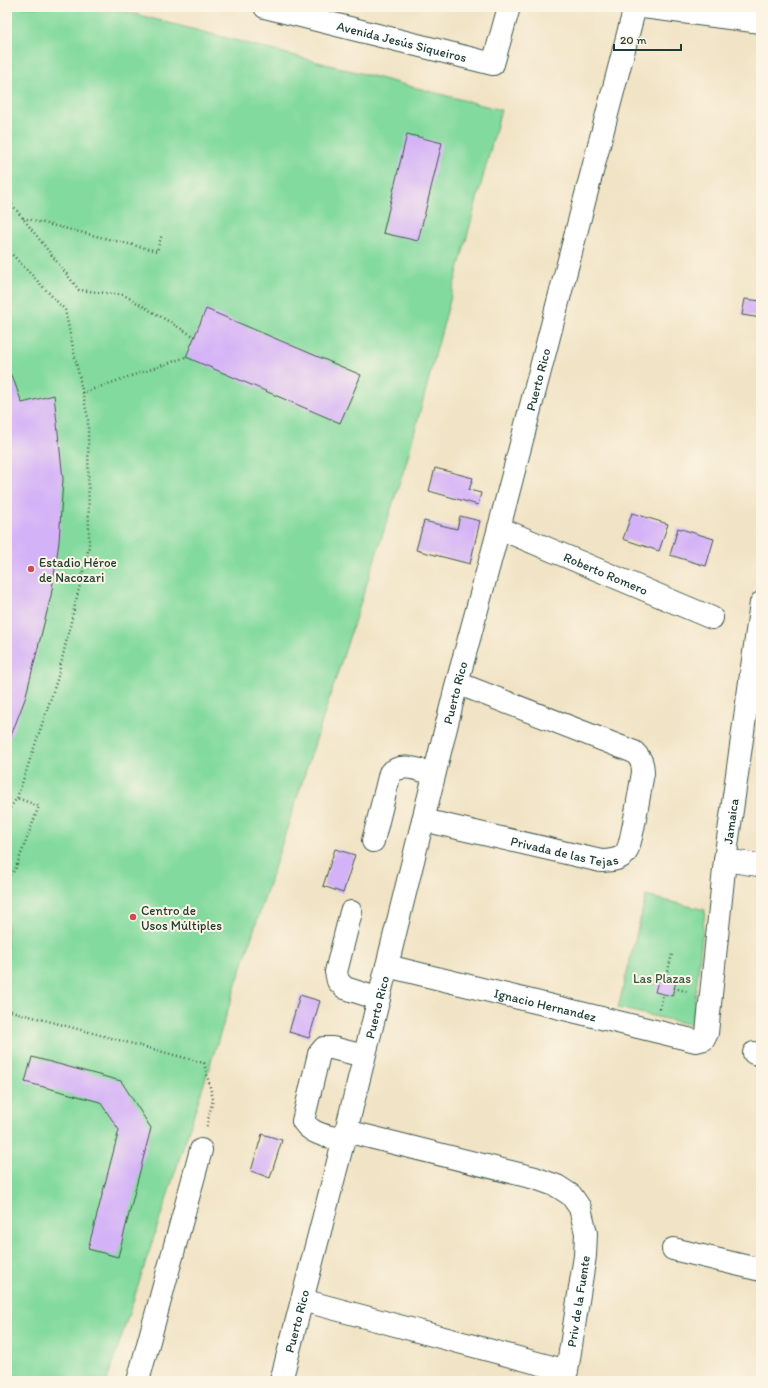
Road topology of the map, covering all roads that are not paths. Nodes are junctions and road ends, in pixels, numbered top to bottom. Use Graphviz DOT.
graph roads {
  1 [pos="264,7"];
  2 [pos="509,7"];
  3 [pos="635,7"];
  4 [pos="643,7"];
  5 [pos="761,22"];
  6 [pos="499,528"];
  7 [pos="761,604"];
  8 [pos="712,618"];
  9 [pos="759,638"];
  10 [pos="456,683"];
  11 [pos="434,774"];
  12 [pos="423,820"];
  13 [pos="373,842"];
  14 [pos="725,860"];
  15 [pos="760,866"];
  16 [pos="351,912"];
  17 [pos="387,966"];
  18 [pos="379,999"];
  19 [pos="704,1039"];
  20 [pos="364,1056"];
  21 [pos="345,1136"];
  22 [pos="201,1150"];
  23 [pos="673,1249"];
  24 [pos="761,1270"];
  25 [pos="302,1300"];
  26 [pos="566,1376"];
  27 [pos="138,1381"];
  28 [pos="281,1381"];
  1 -- 2 [label="street, Avenida Jesús Siqueiros"];
  3 -- 6 [label="street, Puerto Rico"];
  4 -- 5 [label="street"];
  6 -- 8 [label="street, Roberto Romero"];
  6 -- 10 [label="street, Puerto Rico"];
  7 -- 9 [label="street, Jamaica"];
  9 -- 14 [label="street, Jamaica"];
  10 -- 11 [label="street, Puerto Rico"];
  10 -- 12 [label="street, Privada de las Tejas"];
  11 -- 12 [label="street, Puerto Rico"];
  11 -- 13 [label="street"];
  12 -- 17 [label="street, Puerto Rico"];
  14 -- 15 [label="street"];
  14 -- 19 [label="street, Jamaica"];
  16 -- 18 [label="street"];
  17 -- 18 [label="street, Puerto Rico"];
  17 -- 19 [label="street, Ignacio Hernandez"];
  18 -- 20 [label="street, Puerto Rico"];
  20 -- 21 [label="street, Puerto Rico"];
  20 -- 21 [label="street, Priv de la Fuente"];
  21 -- 25 [label="street, Puerto Rico"];
  21 -- 26 [label="street, Priv de la Fuente"];
  22 -- 27 [label="street"];
  23 -- 24 [label="street"];
  25 -- 26 [label="street, Priv de la Fuente"];
  25 -- 28 [label="street, Puerto Rico"];
}
